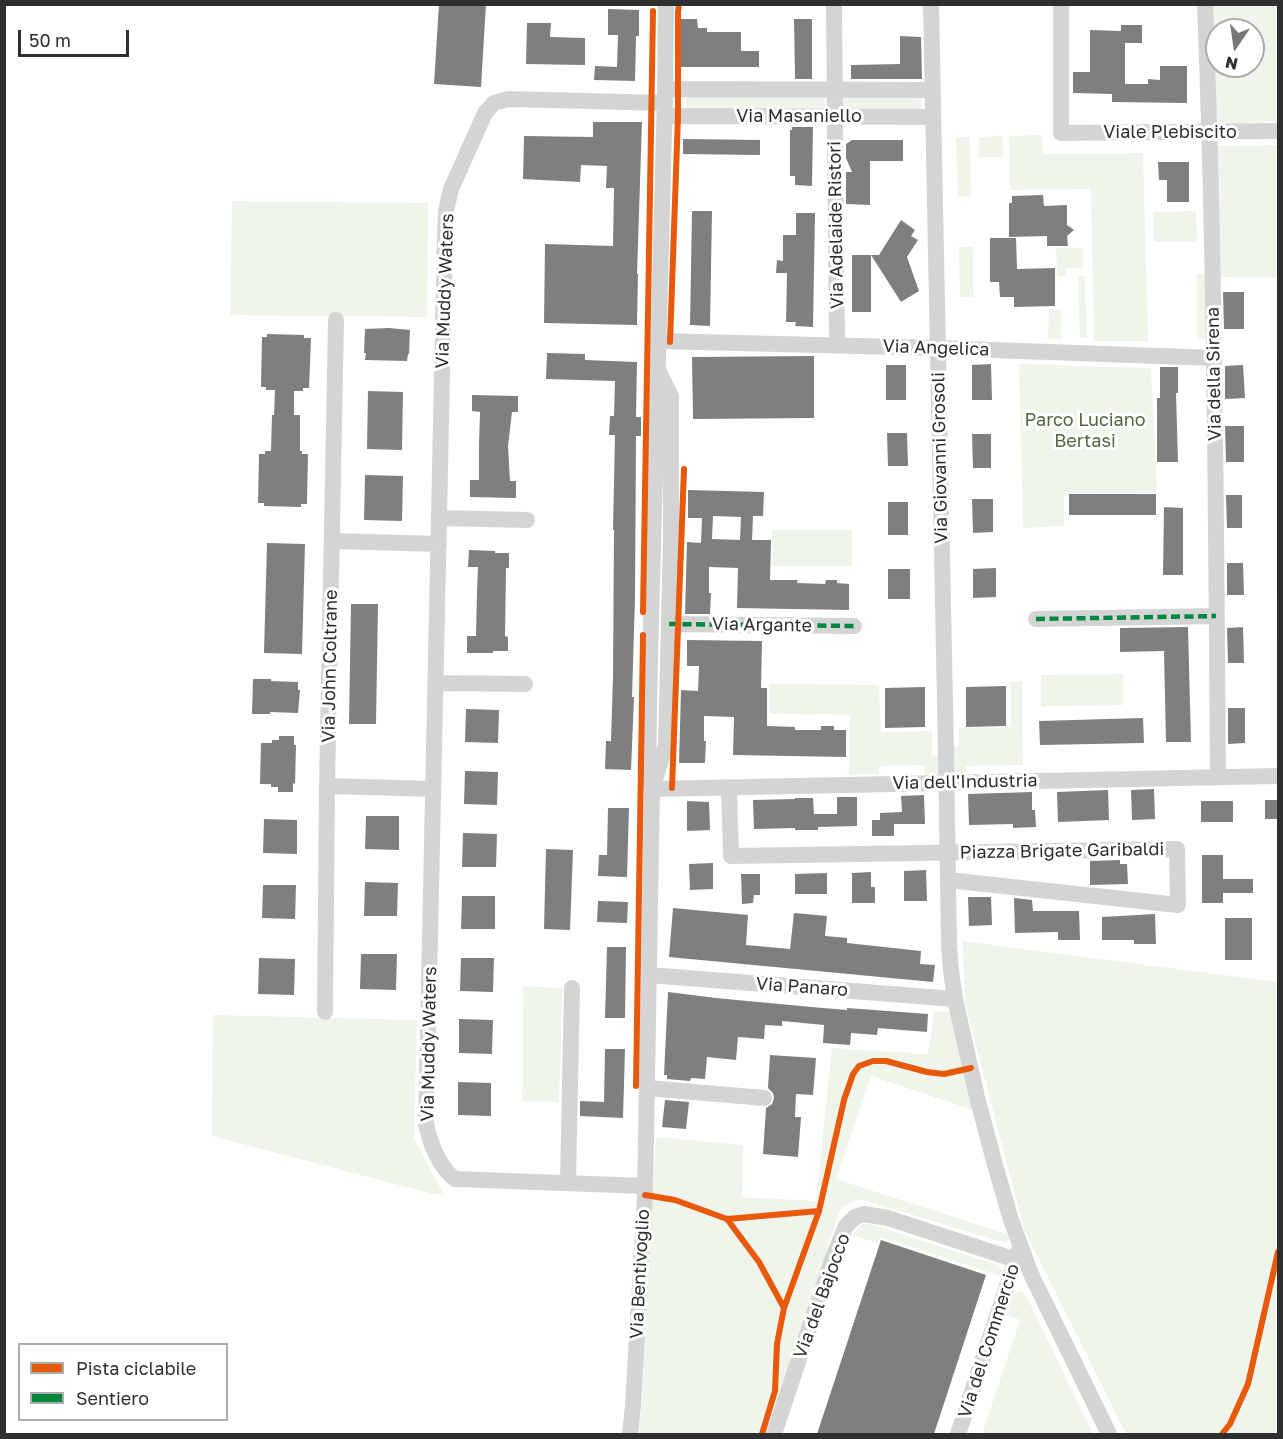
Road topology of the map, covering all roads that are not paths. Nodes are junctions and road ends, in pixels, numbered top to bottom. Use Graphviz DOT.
graph roads {
  1 [pos="834,4"];
  2 [pos="931,4"];
  3 [pos="1061,4"];
  4 [pos="1205,4"];
  5 [pos="667,10"];
  6 [pos="932,90"];
  7 [pos="665,103"];
  8 [pos="834,103"];
  9 [pos="933,117"];
  10 [pos="1278,131"];
  11 [pos="1210,132"];
  12 [pos="336,320"];
  13 [pos="658,341"];
  14 [pos="837,345"];
  15 [pos="938,348"];
  16 [pos="1215,358"];
  17 [pos="657,368"];
  18 [pos="654,458"];
  19 [pos="672,469"];
  20 [pos="654,482"];
  21 [pos="439,518"];
  22 [pos="527,520"];
  23 [pos="332,541"];
  24 [pos="438,544"];
  25 [pos="1216,616"];
  26 [pos="1036,619"];
  27 [pos="669,624"];
  28 [pos="854,626"];
  29 [pos="435,683"];
  30 [pos="525,684"];
  31 [pos="1278,776"];
  32 [pos="1218,777"];
  33 [pos="947,783"];
  34 [pos="327,786"];
  35 [pos="729,787"];
  36 [pos="433,789"];
  37 [pos="652,789"];
  38 [pos="948,853"];
  39 [pos="948,880"];
  40 [pos="649,975"];
  41 [pos="572,988"];
  42 [pos="955,999"];
  43 [pos="325,1012"];
  44 [pos="647,1088"];
  45 [pos="764,1098"];
  46 [pos="568,1183"];
  47 [pos="645,1186"];
  48 [pos="1018,1253"];
  49 [pos="630,1434"];
  50 [pos="774,1434"];
  51 [pos="958,1434"];
  52 [pos="1109,1434"];
  1 -- 8 [label="street, Via Adelaide Ristori"];
  2 -- 6 [label="street, Via Giovanni Grosoli"];
  3 -- 11 [label="street, Viale Plebiscito"];
  4 -- 11 [label="street, Via della Sirena"];
  5 -- 7 [label="street, Via Bentivoglio"];
  6 -- 8 [label="street, Via Masaniello"];
  6 -- 9 [label="street, Via Giovanni Grosoli"];
  7 -- 8 [label="street, Via Masaniello"];
  7 -- 8 [label="street, Via Masaniello"];
  7 -- 13 [label="street, Via Bentivoglio"];
  7 -- 21 [label="street, Via Muddy Waters"];
  8 -- 9 [label="street, Via Masaniello"];
  8 -- 14 [label="street, Via Adelaide Ristori"];
  9 -- 15 [label="street, Via Giovanni Grosoli"];
  10 -- 11 [label="street, Viale Plebiscito"];
  11 -- 16 [label="street, Via della Sirena"];
  12 -- 23 [label="street, Via John Coltrane"];
  13 -- 14 [label="street, Via Angelica"];
  13 -- 17 [label="street, Via Bentivoglio"];
  14 -- 15 [label="street, Via Angelica"];
  15 -- 16 [label="street, Via Angelica"];
  15 -- 33 [label="street, Via Giovanni Grosoli"];
  16 -- 25 [label="street, Via della Sirena"];
  17 -- 18 [label="street, Via Bentivoglio"];
  17 -- 19 [label="street, Via Bentivoglio"];
  18 -- 19 [label="street"];
  18 -- 20 [label="street, Via Bentivoglio"];
  19 -- 20 [label="street"];
  19 -- 27 [label="street, Via Bentivoglio"];
  20 -- 37 [label="street, Via Bentivoglio"];
  21 -- 22 [label="street"];
  21 -- 24 [label="street, Via Muddy Waters"];
  23 -- 24 [label="street"];
  23 -- 34 [label="street, Via John Coltrane"];
  24 -- 29 [label="street, Via Muddy Waters"];
  25 -- 26 [label="street"];
  25 -- 32 [label="street, Via della Sirena"];
  27 -- 28 [label="street, Via Argante"];
  27 -- 37 [label="street, Via Bentivoglio"];
  29 -- 30 [label="street"];
  29 -- 36 [label="street, Via Muddy Waters"];
  31 -- 32 [label="street, Via dell'Industria"];
  32 -- 33 [label="street, Via dell'Industria"];
  33 -- 35 [label="street, Via dell'Industria"];
  33 -- 38 [label="street, Via Giovanni Grosoli"];
  34 -- 36 [label="street"];
  34 -- 43 [label="street, Via John Coltrane"];
  35 -- 37 [label="street, Via dell'Industria"];
  35 -- 38 [label="street"];
  36 -- 46 [label="street, Via Muddy Waters"];
  37 -- 40 [label="street, Via Bentivoglio"];
  38 -- 39 [label="street, Via Giovanni Grosoli"];
  38 -- 39 [label="street, Piazza Brigate Garibaldi"];
  39 -- 42 [label="street, Via Giovanni Grosoli"];
  40 -- 42 [label="street, Via Panaro"];
  40 -- 44 [label="street, Via Bentivoglio"];
  41 -- 46 [label="street"];
  42 -- 48 [label="street, Via Giovanni Grosoli"];
  44 -- 45 [label="street"];
  44 -- 47 [label="street, Via Bentivoglio"];
  46 -- 47 [label="street, Via Muddy Waters"];
  47 -- 49 [label="street, Via Bentivoglio"];
  48 -- 50 [label="street, Via del Bajocco"];
  48 -- 51 [label="street, Via del Commercio"];
  48 -- 52 [label="street, Via Giovanni Grosoli"];
}
